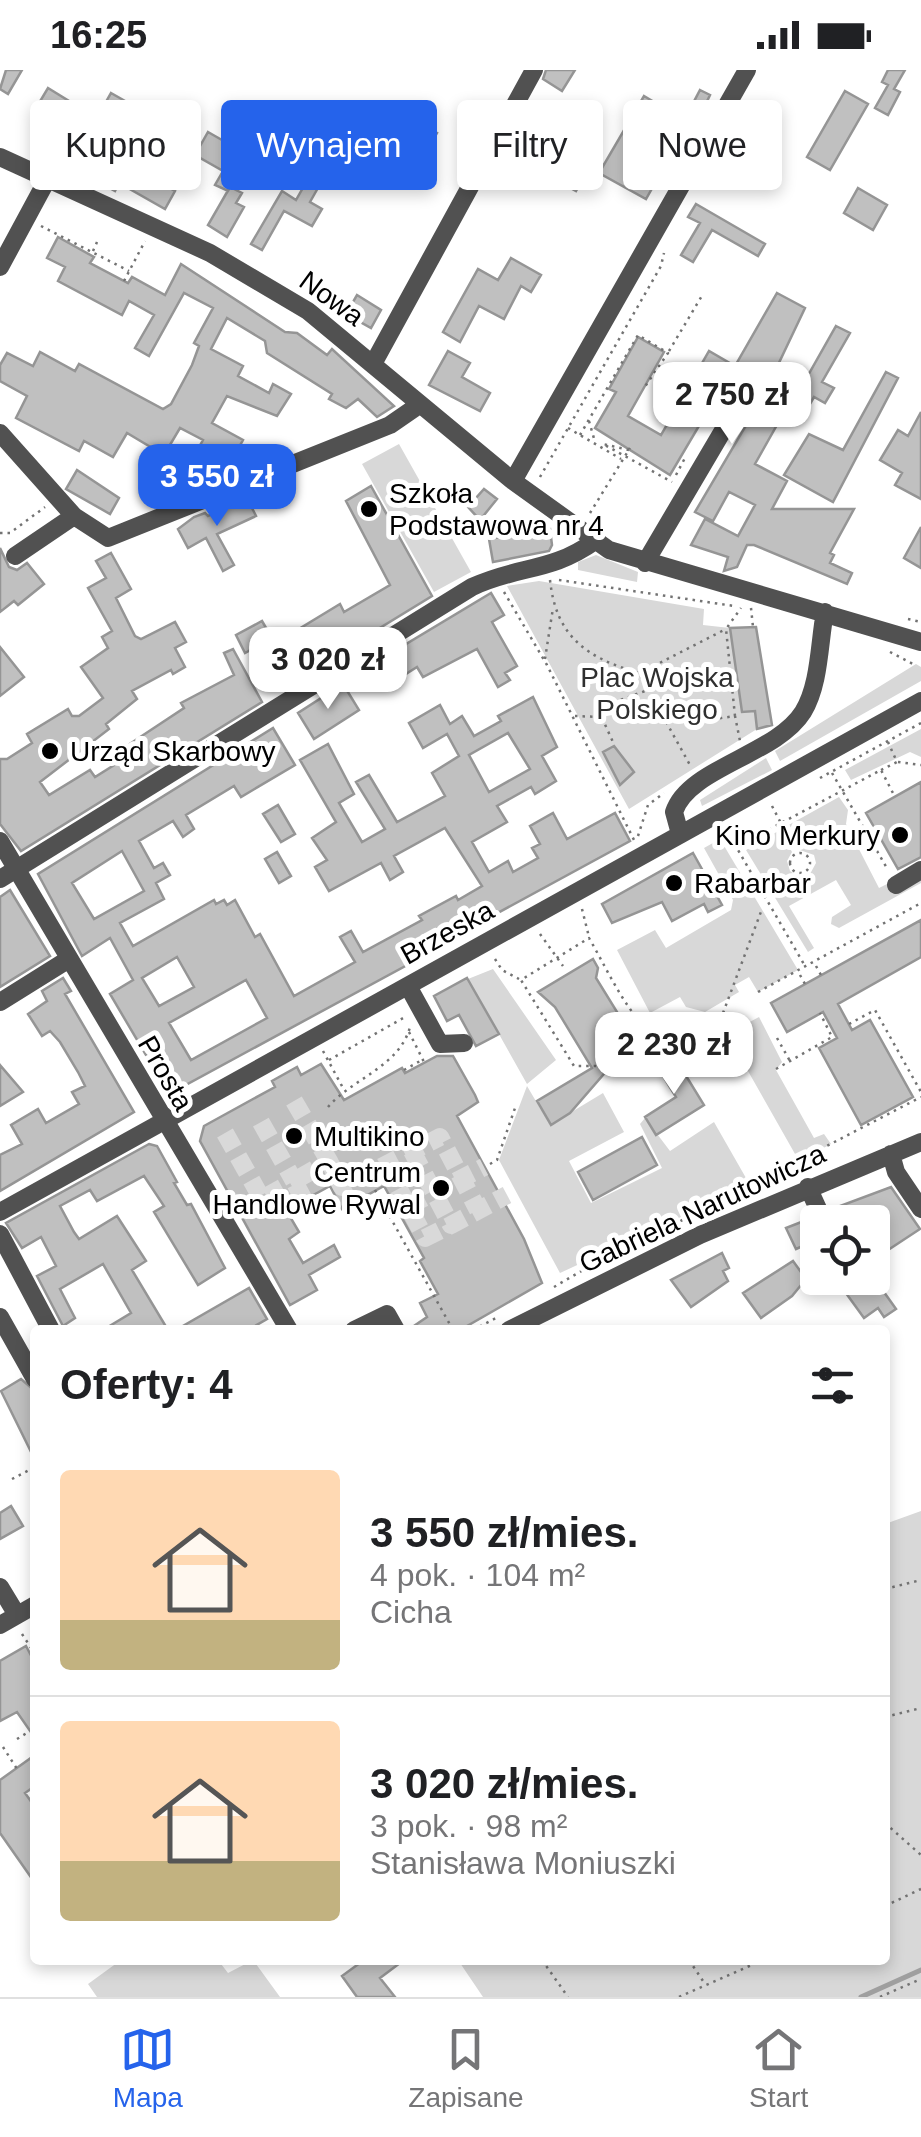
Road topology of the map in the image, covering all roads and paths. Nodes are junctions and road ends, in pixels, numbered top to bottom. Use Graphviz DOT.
graph roads {
  1 [pos="534,70"];
  2 [pos="747,70"];
  3 [pos="0,156"];
  4 [pos="30,170"];
  5 [pos="42,190"];
  6 [pos="74,190"];
  7 [pos="26,219"];
  8 [pos="146,239"];
  9 [pos="666,241"];
  10 [pos="97,242"];
  11 [pos="92,252"];
  12 [pos="0,267"];
  13 [pos="130,271"];
  14 [pos="124,281"];
  15 [pos="703,294"];
  16 [pos="668,352"];
  17 [pos="373,364"];
  18 [pos="644,388"];
  19 [pos="590,390"];
  20 [pos="602,397"];
  21 [pos="419,405"];
  22 [pos="731,417"];
  23 [pos="588,420"];
  24 [pos="568,428"];
  25 [pos="0,433"];
  26 [pos="580,435"];
  27 [pos="595,444"];
  28 [pos="686,456"];
  29 [pos="623,458"];
  30 [pos="514,480"];
  31 [pos="537,483"];
  32 [pos="58,498"];
  33 [pos="74,516"];
  34 [pos="587,518"];
  35 [pos="0,532"];
  36 [pos="595,540"];
  37 [pos="16,556"];
  38 [pos="645,564"];
  39 [pos="541,578"];
  40 [pos="550,579"];
  41 [pos="500,584"];
  42 [pos="552,603"];
  43 [pos="742,607"];
  44 [pos="825,612"];
  45 [pos="754,627"];
  46 [pos="726,628"];
  47 [pos="917,639"];
  48 [pos="544,660"];
  49 [pos="639,673"];
  50 [pos="648,690"];
  51 [pos="921,701"];
  52 [pos="660,712"];
  53 [pos="573,716"];
  54 [pos="736,716"];
  55 [pos="601,717"];
  56 [pos="921,722"];
  57 [pos="887,741"];
  58 [pos="613,742"];
  59 [pos="740,744"];
  60 [pos="898,762"];
  61 [pos="921,766"];
  62 [pos="880,770"];
  63 [pos="693,771"];
  64 [pos="832,772"];
  65 [pos="818,779"];
  66 [pos="841,789"];
  67 [pos="894,796"];
  68 [pos="781,799"];
  69 [pos="772,804"];
  70 [pos="758,812"];
  71 [pos="781,822"];
  72 [pos="732,827"];
  73 [pos="726,830"];
  74 [pos="680,834"];
  75 [pos="718,834"];
  76 [pos="0,841"];
  77 [pos="636,843"];
  78 [pos="736,847"];
  79 [pos="796,854"];
  80 [pos="17,868"];
  81 [pos="921,870"];
  82 [pos="0,880"];
  83 [pos="896,884"];
  84 [pos="921,903"];
  85 [pos="762,908"];
  86 [pos="568,917"];
  87 [pos="539,932"];
  88 [pos="589,938"];
  89 [pos="494,956"];
  90 [pos="556,957"];
  91 [pos="69,959"];
  92 [pos="563,966"];
  93 [pos="806,966"];
  94 [pos="816,966"];
  95 [pos="800,975"];
  96 [pos="821,975"];
  97 [pos="520,980"];
  98 [pos="806,984"];
  99 [pos="408,986"];
  100 [pos="758,992"];
  101 [pos="0,1002"];
  102 [pos="724,1013"];
  103 [pos="820,1014"];
  104 [pos="849,1024"];
  105 [pos="643,1030"];
  106 [pos="409,1031"];
  107 [pos="777,1038"];
  108 [pos="464,1043"];
  109 [pos="322,1050"];
  110 [pos="698,1058"];
  111 [pos="328,1060"];
  112 [pos="790,1062"];
  113 [pos="404,1070"];
  114 [pos="776,1070"];
  115 [pos="344,1089"];
  116 [pos="921,1094"];
  117 [pos="328,1107"];
  118 [pos="516,1108"];
  119 [pos="163,1122"];
  120 [pos="921,1142"];
  121 [pos="891,1154"];
  122 [pos="794,1163"];
  123 [pos="490,1164"];
  124 [pos="808,1187"];
  125 [pos="376,1190"];
  126 [pos="816,1205"];
  127 [pos="921,1209"];
  128 [pos="0,1212"];
  129 [pos="0,1234"];
  130 [pos="0,1317"];
  131 [pos="48,1325"];
  132 [pos="286,1325"];
  133 [pos="364,1325"];
  134 [pos="393,1325"];
  135 [pos="450,1325"];
  136 [pos="519,1325"];
  137 [pos="30,1370"];
  138 [pos="30,1469"];
  139 [pos="12,1479"];
  140 [pos="921,1580"];
  141 [pos="0,1587"];
  142 [pos="890,1588"];
  143 [pos="30,1611"];
  144 [pos="19,1624"];
  145 [pos="0,1625"];
  146 [pos="30,1645"];
  147 [pos="921,1708"];
  148 [pos="890,1716"];
  149 [pos="30,1731"];
  150 [pos="17,1739"];
  151 [pos="3,1747"];
  152 [pos="17,1768"];
  153 [pos="890,1827"];
  154 [pos="921,1854"];
  155 [pos="921,1890"];
  156 [pos="890,1904"];
  157 [pos="546,1965"];
  158 [pos="692,1965"];
  159 [pos="752,1965"];
  160 [pos="921,1979"];
  161 [pos="706,1985"];
  162 [pos="568,1997"];
  163 [pos="678,1997"];
  164 [pos="880,1997"];
  1 -- 17 [label="street"];
  2 -- 30 [label="street"];
  3 -- 4 [label="street, Nowa"];
  5 -- 7 [label="street"];
  6 -- 17 [label="street, Nowa"];
  7 -- 11 [label="path"];
  7 -- 12 [label="street"];
  8 -- 13 [label="path"];
  9 -- 19 [label="path"];
  10 -- 11 [label="path"];
  11 -- 13 [label="path"];
  13 -- 14 [label="path"];
  15 -- 16 [label="path"];
  16 -- 18 [label="path"];
  16 -- 20 [label="path"];
  17 -- 21 [label="street, Nowa"];
  19 -- 20 [label="path"];
  19 -- 24 [label="path"];
  20 -- 23 [label="path"];
  21 -- 30 [label="street, Nowa"];
  21 -- 33 [label="street"];
  22 -- 38 [label="street"];
  23 -- 26 [label="path"];
  23 -- 27 [label="path"];
  24 -- 26 [label="path"];
  24 -- 31 [label="path"];
  25 -- 32 [label="street"];
  26 -- 27 [label="path"];
  27 -- 29 [label="path"];
  28 -- 29 [label="path"];
  29 -- 29 [label="path"];
  29 -- 34 [label="path"];
  30 -- 36 [label="street, Nowa"];
  32 -- 33 [label="street"];
  32 -- 35 [label="path"];
  33 -- 37 [label="street"];
  36 -- 38 [label="street"];
  36 -- 80 [label="street"];
  38 -- 44 [label="street"];
  39 -- 40 [label="path"];
  40 -- 42 [label="path"];
  40 -- 43 [label="path"];
  41 -- 48 [label="path"];
  42 -- 48 [label="path"];
  42 -- 49 [label="path"];
  43 -- 45 [label="path"];
  43 -- 46 [label="path"];
  44 -- 47 [label="street"];
  44 -- 74 [label="street"];
  46 -- 49 [label="path"];
  46 -- 54 [label="path"];
  48 -- 53 [label="path"];
  49 -- 50 [label="path"];
  50 -- 52 [label="path"];
  50 -- 55 [label="path"];
  51 -- 74 [label="street, Brzeska"];
  52 -- 54 [label="path"];
  52 -- 63 [label="path"];
  53 -- 55 [label="path"];
  53 -- 77 [label="path"];
  54 -- 59 [label="path"];
  55 -- 58 [label="path"];
  56 -- 57 [label="path"];
  57 -- 60 [label="path"];
  57 -- 64 [label="path"];
  60 -- 61 [label="path"];
  60 -- 62 [label="path"];
  62 -- 66 [label="path"];
  62 -- 67 [label="path"];
  64 -- 65 [label="path"];
  64 -- 66 [label="path"];
  66 -- 71 [label="path"];
  66 -- 83 [label="path"];
  68 -- 69 [label="path"];
  69 -- 70 [label="path"];
  69 -- 71 [label="path"];
  71 -- 78 [label="path"];
  71 -- 79 [label="path"];
  72 -- 73 [label="path"];
  73 -- 75 [label="path"];
  73 -- 78 [label="path"];
  74 -- 99 [label="street, Brzeska"];
  76 -- 80 [label="street, Prosta"];
  78 -- 93 [label="path"];
  80 -- 82 [label="street"];
  80 -- 91 [label="street, Prosta"];
  81 -- 83 [label="street"];
  84 -- 93 [label="path"];
  85 -- 102 [label="path"];
  86 -- 88 [label="path"];
  87 -- 90 [label="path"];
  88 -- 90 [label="path"];
  88 -- 105 [label="path"];
  89 -- 97 [label="path"];
  90 -- 92 [label="path"];
  90 -- 97 [label="path"];
  91 -- 101 [label="street"];
  91 -- 119 [label="street, Prosta"];
  93 -- 100 [label="path"];
  94 -- 96 [label="path"];
  95 -- 98 [label="path"];
  97 -- 105 [label="path"];
  99 -- 108 [label="street"];
  99 -- 119 [label="street, Brzeska"];
  103 -- 112 [label="path"];
  104 -- 116 [label="path"];
  105 -- 110 [label="path"];
  106 -- 111 [label="path"];
  106 -- 113 [label="path"];
  106 -- 115 [label="path"];
  107 -- 112 [label="path"];
  109 -- 111 [label="path"];
  111 -- 115 [label="path"];
  112 -- 114 [label="path"];
  115 -- 117 [label="path"];
  116 -- 122 [label="path"];
  118 -- 123 [label="path"];
  119 -- 128 [label="street, Brzeska"];
  119 -- 132 [label="street, Prosta"];
  120 -- 121 [label="street, Gabriela Narutowicza"];
  121 -- 124 [label="street, Gabriela Narutowicza"];
  121 -- 127 [label="street"];
  124 -- 126 [label="street"];
  124 -- 136 [label="street, Gabriela Narutowicza"];
  125 -- 135 [label="path"];
  129 -- 131 [label="street"];
  130 -- 137 [label="street"];
  133 -- 134 [label="street"];
  138 -- 139 [label="path"];
  140 -- 142 [label="path"];
  141 -- 144 [label="street"];
  143 -- 144 [label="street"];
  144 -- 145 [label="street"];
  144 -- 146 [label="path"];
  147 -- 148 [label="path"];
  149 -- 150 [label="path"];
  151 -- 152 [label="path"];
  153 -- 154 [label="path"];
  155 -- 156 [label="path"];
  157 -- 162 [label="path"];
  158 -- 161 [label="path"];
  159 -- 161 [label="path"];
  160 -- 164 [label="path"];
  161 -- 163 [label="path"];
}
